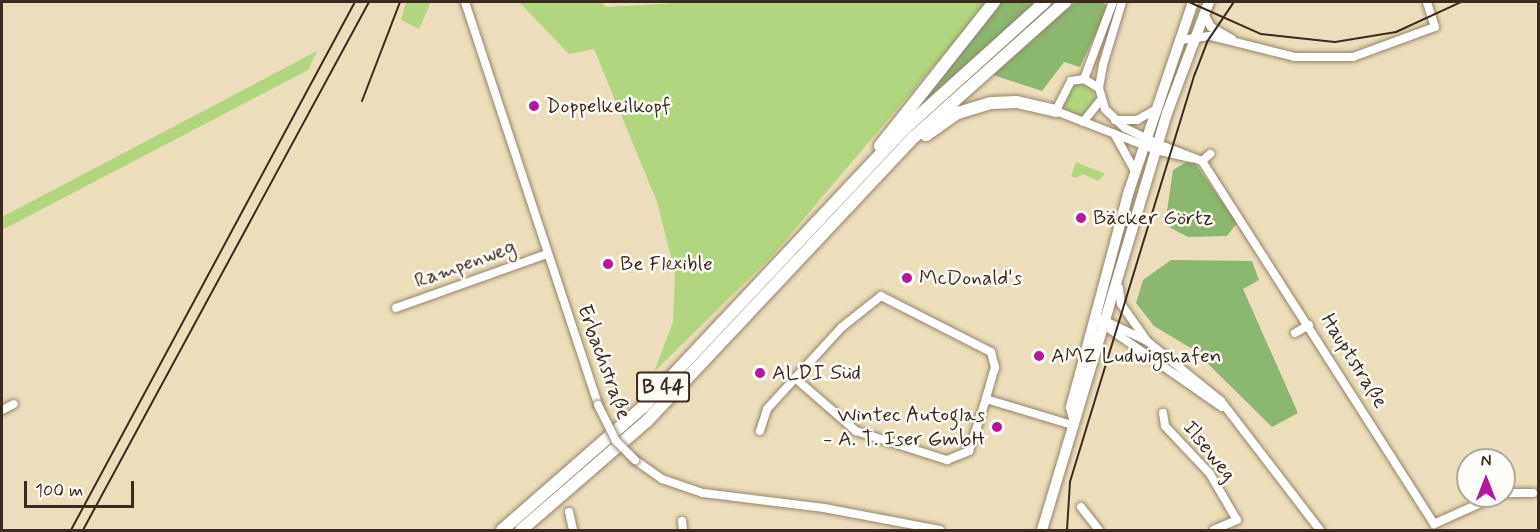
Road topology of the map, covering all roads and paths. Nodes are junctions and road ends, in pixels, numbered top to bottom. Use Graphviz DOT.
graph roads {
  1 [pos="465,2"];
  2 [pos="994,2"];
  3 [pos="1045,2"];
  4 [pos="1065,2"];
  5 [pos="1113,2"];
  6 [pos="1122,2"];
  7 [pos="1193,2"];
  8 [pos="1209,2"];
  9 [pos="1427,2"];
  10 [pos="1204,14"];
  11 [pos="1195,37"];
  12 [pos="1181,40"];
  13 [pos="1240,43"];
  14 [pos="1084,79"];
  15 [pos="1099,88"];
  16 [pos="1101,100"];
  17 [pos="1056,111"];
  18 [pos="1153,111"];
  19 [pos="1115,120"];
  20 [pos="1083,122"];
  21 [pos="1115,135"];
  22 [pos="1144,142"];
  23 [pos="1157,147"];
  24 [pos="1210,154"];
  25 [pos="879,155"];
  26 [pos="894,158"];
  27 [pos="1202,161"];
  28 [pos="1135,171"];
  29 [pos="547,254"];
  30 [pos="1119,288"];
  31 [pos="396,308"];
  32 [pos="1103,323"];
  33 [pos="1309,325"];
  34 [pos="1295,333"];
  35 [pos="1147,341"];
  36 [pos="795,378"];
  37 [pos="986,399"];
  38 [pos="14,404"];
  39 [pos="1222,407"];
  40 [pos="2,410"];
  41 [pos="1162,412"];
  42 [pos="1073,422"];
  43 [pos="760,431"];
  44 [pos="1516,493"];
  45 [pos="1533,493"];
  46 [pos="1082,507"];
  47 [pos="1469,508"];
  48 [pos="569,512"];
  49 [pos="502,531"];
  50 [pos="521,531"];
  51 [pos="573,531"];
  52 [pos="940,531"];
  53 [pos="1042,531"];
  54 [pos="1099,531"];
  55 [pos="1214,531"];
  56 [pos="1320,531"];
  1 -- 29 [label="street, Erbachstraße"];
  2 -- 25 [label="highway"];
  3 -- 25 [label="highway, B 44"];
  4 -- 26 [label="highway, B 44"];
  5 -- 14 [label="street"];
  6 -- 15 [label="street"];
  7 -- 12 [label="main road"];
  8 -- 10 [label="main road"];
  9 -- 13 [label="street"];
  10 -- 11 [label="main road"];
  10 -- 13 [label="street"];
  11 -- 12 [label="street"];
  11 -- 13 [label="street"];
  11 -- 23 [label="main road"];
  12 -- 18 [label="main road"];
  14 -- 15 [label="street"];
  14 -- 17 [label="street"];
  15 -- 16 [label="street"];
  16 -- 19 [label="street"];
  16 -- 20 [label="street"];
  17 -- 20 [label="street"];
  17 -- 26 [label="highway"];
  18 -- 19 [label="street"];
  18 -- 22 [label="main road"];
  19 -- 22 [label="street"];
  20 -- 21 [label="street"];
  21 -- 22 [label="street"];
  21 -- 28 [label="street"];
  22 -- 23 [label="street"];
  22 -- 28 [label="main road"];
  23 -- 27 [label="street"];
  23 -- 30 [label="main road"];
  24 -- 27 [label="street"];
  25 -- 49 [label="highway, B 44"];
  26 -- 50 [label="highway, B 44"];
  27 -- 33 [label="street, Hauptstraße"];
  28 -- 32 [label="main road"];
  29 -- 31 [label="street, Rampenweg"];
  29 -- 52 [label="street, Erbachstraße, bridge"];
  30 -- 32 [label="main road"];
  30 -- 35 [label="street"];
  32 -- 35 [label="street"];
  32 -- 39 [label="street"];
  32 -- 42 [label="main road"];
  32 -- 42 [label="main road"];
  33 -- 34 [label="street"];
  33 -- 47 [label="street, Hauptstraße"];
  35 -- 39 [label="street"];
  36 -- 37 [label="street"];
  36 -- 37 [label="street"];
  36 -- 43 [label="street"];
  37 -- 42 [label="street"];
  38 -- 40 [label="street"];
  39 -- 56 [label="street"];
  41 -- 55 [label="street, Ilseweg"];
  42 -- 53 [label="main road"];
  44 -- 45 [label="street"];
  46 -- 54 [label="street"];
  48 -- 51 [label="street"];
}
